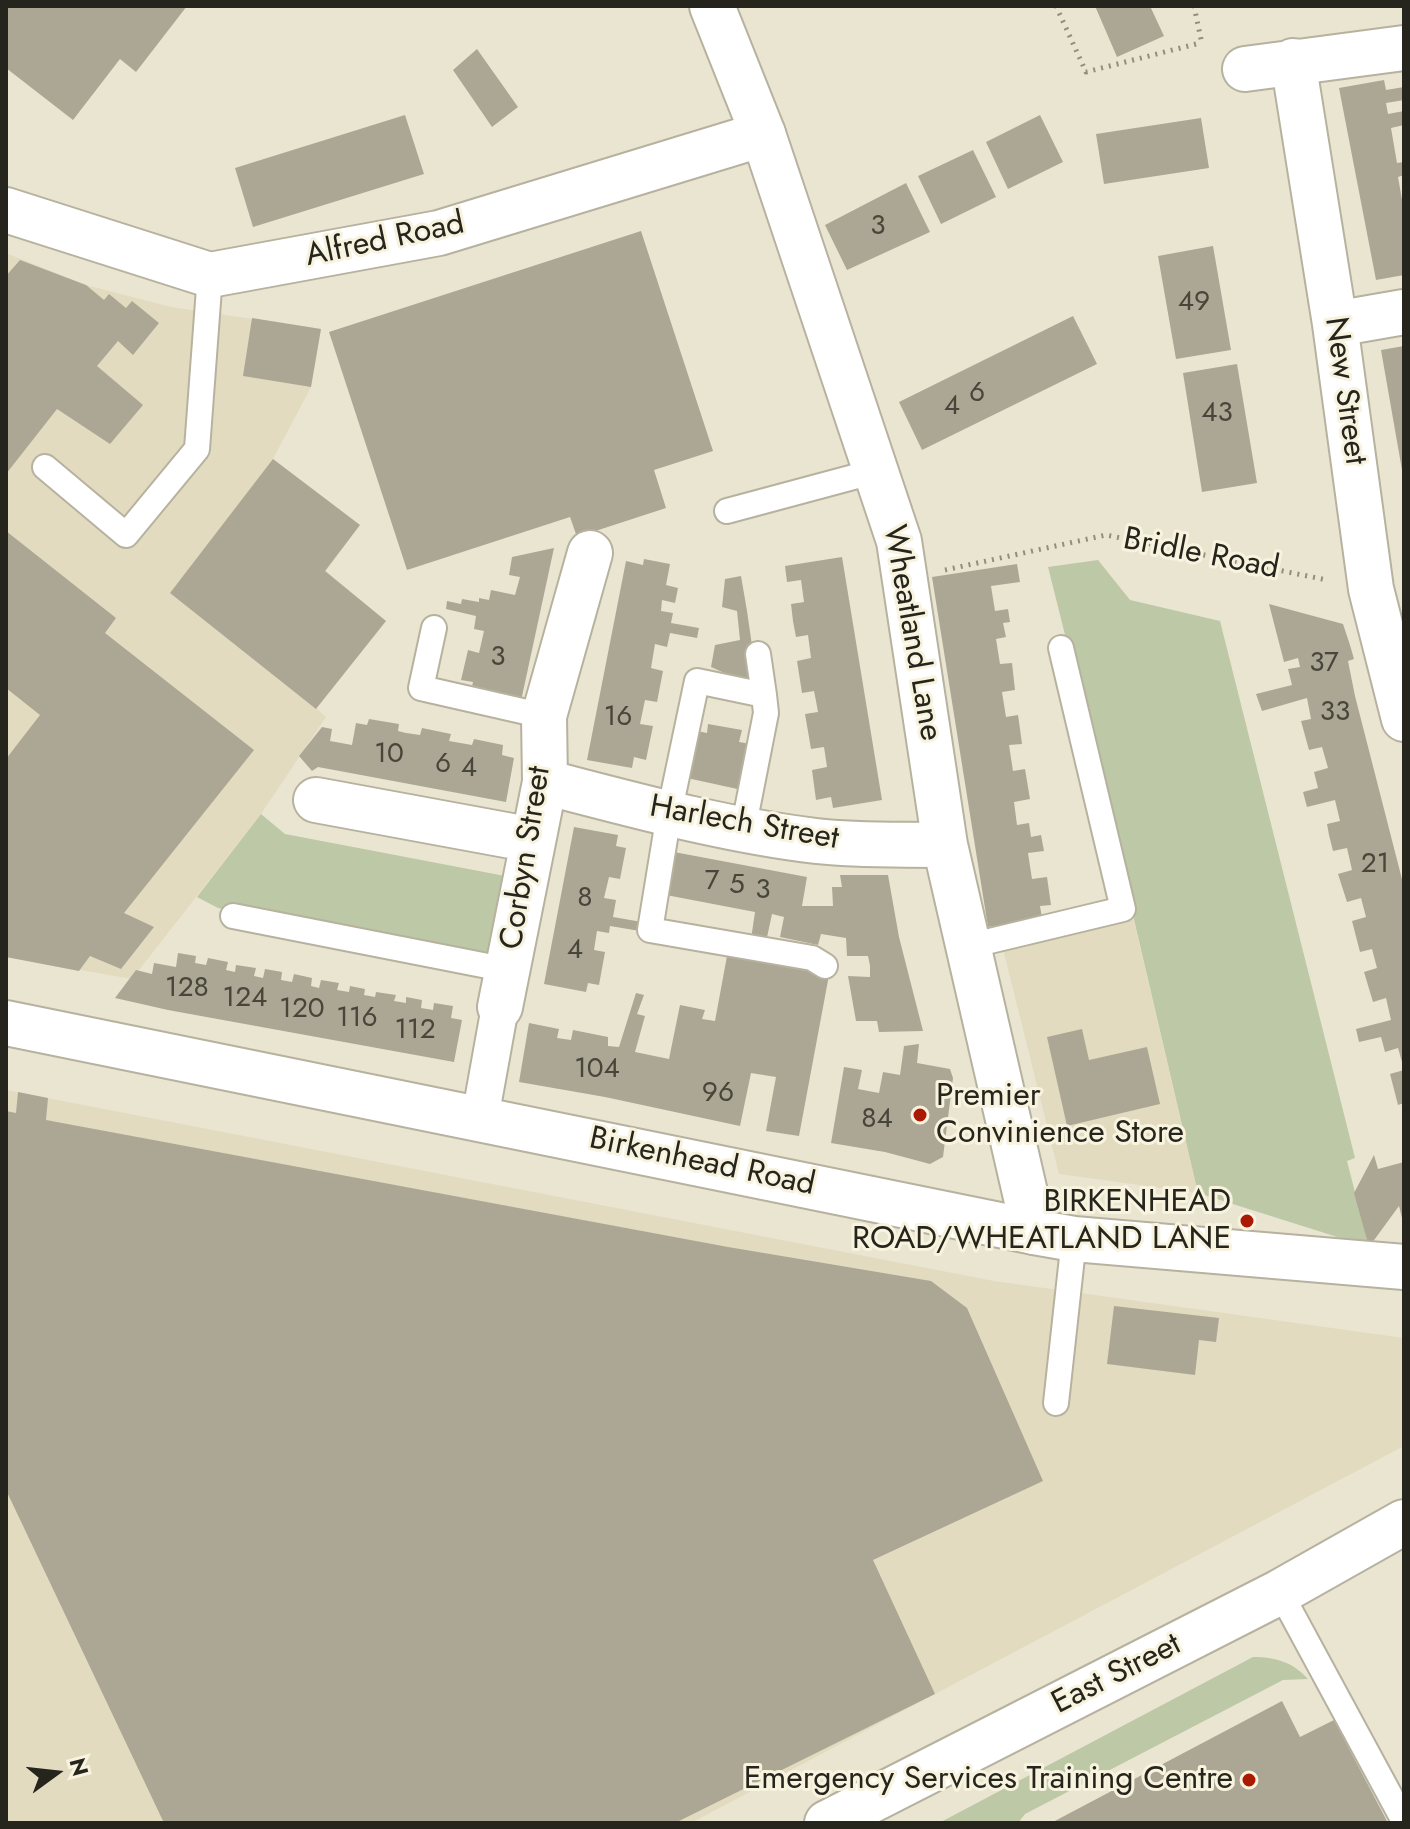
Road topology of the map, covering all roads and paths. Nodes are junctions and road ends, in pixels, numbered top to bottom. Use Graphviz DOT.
graph roads {
  1 [pos="712,6"];
  2 [pos="1056,6"];
  3 [pos="1200,43"];
  4 [pos="1404,48"];
  5 [pos="1293,61"];
  6 [pos="1245,69"];
  7 [pos="763,134"];
  8 [pos="6,210"];
  9 [pos="210,275"];
  10 [pos="1404,312"];
  11 [pos="1335,324"];
  12 [pos="45,467"];
  13 [pos="876,471"];
  14 [pos="727,511"];
  15 [pos="590,553"];
  16 [pos="905,578"];
  17 [pos="1388,589"];
  18 [pos="434,628"];
  19 [pos="1061,648"];
  20 [pos="758,654"];
  21 [pos="764,695"];
  22 [pos="544,716"];
  23 [pos="1404,719"];
  24 [pos="545,782"];
  25 [pos="316,800"];
  26 [pos="669,814"];
  27 [pos="743,830"];
  28 [pos="533,840"];
  29 [pos="945,845"];
  30 [pos="233,916"];
  31 [pos="969,946"];
  32 [pos="825,966"];
  33 [pos="504,988"];
  34 [pos="6,1023"];
  35 [pos="480,1118"];
  36 [pos="1054,1236"];
  37 [pos="1404,1267"];
  38 [pos="1056,1403"];
  39 [pos="1403,1524"];
  40 [pos="1280,1592"];
  41 [pos="1404,1821"];
  42 [pos="827,1823"];
  1 -- 7 [label="street, Wheatland Lane"];
  2 -- 3 [label="path"];
  4 -- 5 [label="street"];
  5 -- 6 [label="street"];
  5 -- 11 [label="street, New Street"];
  7 -- 9 [label="street, Alfred Road"];
  7 -- 13 [label="street, Wheatland Lane"];
  8 -- 9 [label="street, Alfred Road"];
  9 -- 12 [label="lane"];
  10 -- 11 [label="street"];
  11 -- 17 [label="street, New Street"];
  13 -- 14 [label="lane"];
  13 -- 16 [label="street, Wheatland Lane"];
  15 -- 22 [label="street, Corbyn Street"];
  16 -- 17 [label="path, Bridle Road"];
  16 -- 29 [label="street, Wheatland Lane"];
  17 -- 23 [label="street, New Street"];
  18 -- 22 [label="lane"];
  19 -- 31 [label="lane"];
  20 -- 21 [label="lane"];
  21 -- 26 [label="lane"];
  21 -- 27 [label="lane"];
  22 -- 24 [label="street, Corbyn Street"];
  24 -- 26 [label="street, Harlech Street"];
  24 -- 28 [label="street, Corbyn Street"];
  25 -- 28 [label="street"];
  26 -- 27 [label="street, Harlech Street"];
  26 -- 32 [label="lane"];
  27 -- 29 [label="street, Harlech Street"];
  28 -- 33 [label="street, Corbyn Street"];
  29 -- 31 [label="street, Wheatland Lane"];
  30 -- 33 [label="lane"];
  31 -- 36 [label="street, Wheatland Lane"];
  33 -- 35 [label="street, Corbyn Street"];
  34 -- 35 [label="street, Birkenhead Road"];
  35 -- 36 [label="street, Birkenhead Road"];
  36 -- 37 [label="street, Birkenhead Road"];
  36 -- 38 [label="lane"];
  39 -- 40 [label="street, East Street"];
  40 -- 41 [label="lane"];
  40 -- 42 [label="street, East Street"];
}
